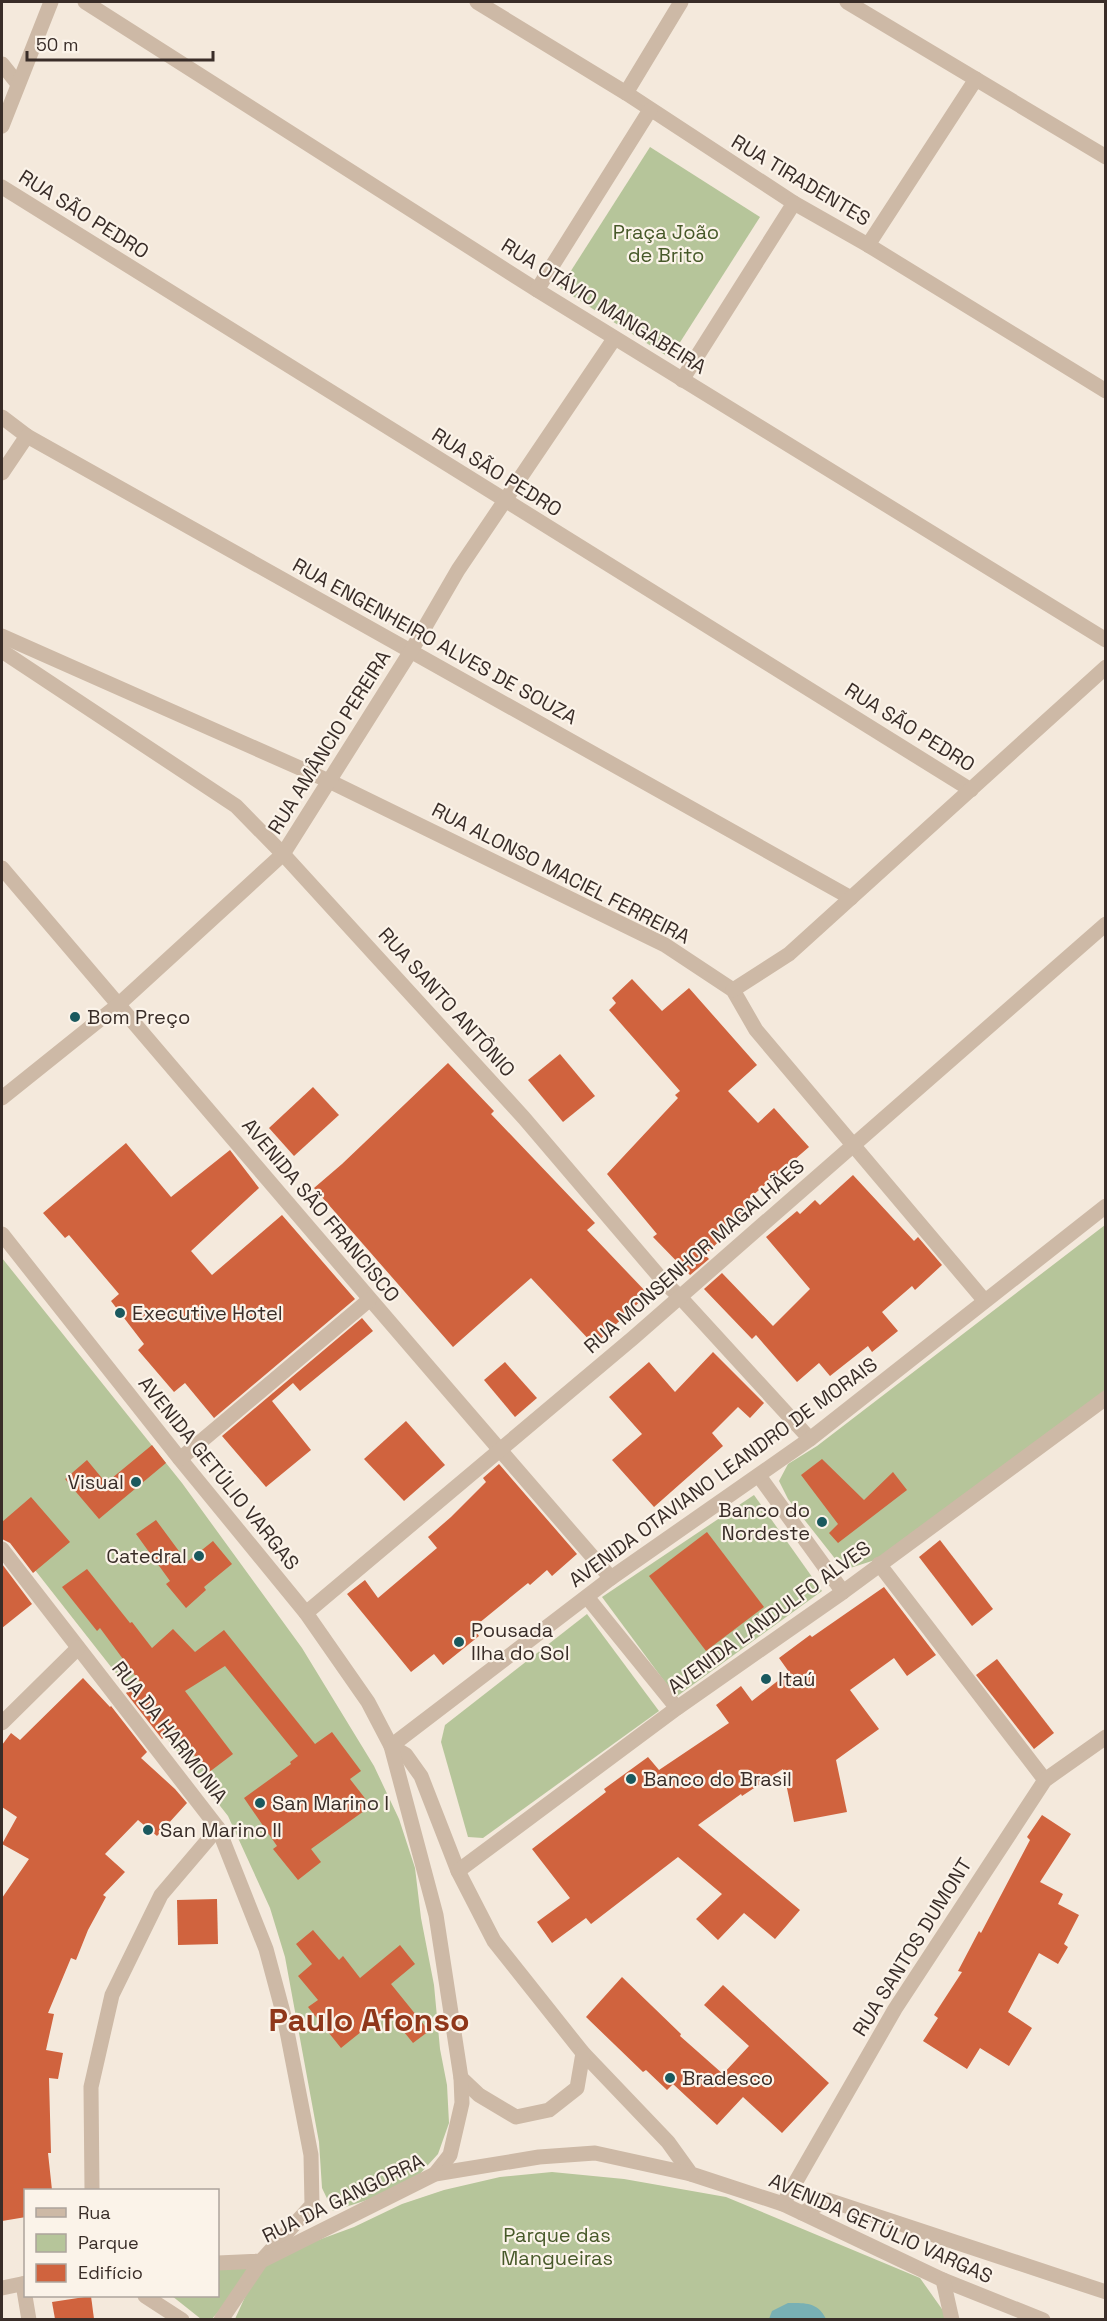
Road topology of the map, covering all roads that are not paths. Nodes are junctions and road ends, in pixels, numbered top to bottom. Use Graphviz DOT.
graph roads {
  1 [pos="51,2"];
  2 [pos="85,2"];
  3 [pos="477,2"];
  4 [pos="681,2"];
  5 [pos="847,2"];
  6 [pos="2,64"];
  7 [pos="976,79"];
  8 [pos="18,84"];
  9 [pos="626,93"];
  10 [pos="650,110"];
  11 [pos="2,126"];
  12 [pos="1105,157"];
  13 [pos="2,187"];
  14 [pos="794,203"];
  15 [pos="868,245"];
  16 [pos="537,290"];
  17 [pos="614,339"];
  18 [pos="682,380"];
  19 [pos="1106,391"];
  20 [pos="2,417"];
  21 [pos="27,436"];
  22 [pos="2,473"];
  23 [pos="504,501"];
  24 [pos="2,636"];
  25 [pos="1106,640"];
  26 [pos="2,651"];
  27 [pos="411,651"];
  28 [pos="1106,667"];
  29 [pos="329,780"];
  30 [pos="971,790"];
  31 [pos="284,854"];
  32 [pos="2,868"];
  33 [pos="851,898"];
  34 [pos="1106,924"];
  35 [pos="734,990"];
  36 [pos="118,1005"];
  37 [pos="2,1098"];
  38 [pos="853,1146"];
  39 [pos="1106,1206"];
  40 [pos="2,1234"];
  41 [pos="680,1297"];
  42 [pos="369,1300"];
  43 [pos="984,1300"];
  44 [pos="1106,1398"];
  45 [pos="810,1439"];
  46 [pos="500,1450"];
  47 [pos="180,1459"];
  48 [pos="759,1476"];
  49 [pos="2,1549"];
  50 [pos="879,1564"];
  51 [pos="611,1578"];
  52 [pos="843,1592"];
  53 [pos="587,1597"];
  54 [pos="306,1613"];
  55 [pos="78,1648"];
  56 [pos="677,1708"];
  57 [pos="2,1722"];
  58 [pos="1106,1737"];
  59 [pos="392,1746"];
  60 [pos="1045,1780"];
  61 [pos="218,1828"];
  62 [pos="458,1871"];
  63 [pos="583,2053"];
  64 [pos="461,2078"];
  65 [pos="435,2174"];
  66 [pos="691,2174"];
  67 [pos="92,2189"];
  68 [pos="783,2204"];
  69 [pos="802,2213"];
  70 [pos="261,2261"];
  71 [pos="219,2263"];
  72 [pos="943,2280"];
  73 [pos="24,2284"];
  74 [pos="2,2288"];
  75 [pos="1106,2292"];
  76 [pos="26,2297"];
  77 [pos="148,2297"];
  78 [pos="29,2319"];
  79 [pos="182,2319"];
  80 [pos="221,2319"];
  81 [pos="951,2319"];
  82 [pos="1043,2319"];
  1 -- 8 [label="street"];
  2 -- 16 [label="street, RUA OTÁVIO MANGABEIRA"];
  3 -- 9 [label="street, RUA TIRADENTES"];
  4 -- 9 [label="street"];
  5 -- 7 [label="street"];
  6 -- 8 [label="street"];
  7 -- 12 [label="street"];
  7 -- 15 [label="street"];
  8 -- 11 [label="street"];
  9 -- 10 [label="street, RUA TIRADENTES"];
  10 -- 14 [label="street, RUA TIRADENTES"];
  10 -- 16 [label="street"];
  13 -- 23 [label="street, RUA SÃO PEDRO"];
  14 -- 15 [label="street, RUA TIRADENTES"];
  14 -- 18 [label="street"];
  15 -- 19 [label="street, RUA TIRADENTES"];
  16 -- 17 [label="street, RUA OTÁVIO MANGABEIRA"];
  17 -- 18 [label="street, RUA OTÁVIO MANGABEIRA"];
  17 -- 23 [label="street, RUA AMÂNCIO PEREIRA"];
  18 -- 25 [label="street, RUA OTÁVIO MANGABEIRA"];
  20 -- 21 [label="street, RUA ENGENHEIRO ALVES DE SOUZA"];
  21 -- 22 [label="street"];
  21 -- 27 [label="street, RUA ENGENHEIRO ALVES DE SOUZA"];
  23 -- 27 [label="street, RUA AMÂNCIO PEREIRA"];
  23 -- 30 [label="street, RUA SÃO PEDRO"];
  24 -- 29 [label="street, RUA ALONSO MACIEL FERREIRA"];
  26 -- 31 [label="street, RUA SANTO ANTÔNIO"];
  27 -- 29 [label="street, RUA AMÂNCIO PEREIRA"];
  27 -- 33 [label="street, RUA ENGENHEIRO ALVES DE SOUZA"];
  28 -- 30 [label="street"];
  29 -- 31 [label="street, RUA AMÂNCIO PEREIRA"];
  29 -- 35 [label="street, RUA ALONSO MACIEL FERREIRA"];
  30 -- 33 [label="street"];
  31 -- 36 [label="street, RUA AMÂNCIO PEREIRA"];
  31 -- 41 [label="street, RUA SANTO ANTÔNIO"];
  32 -- 36 [label="street, AVENIDA SÃO FRANCISCO"];
  33 -- 35 [label="street"];
  34 -- 38 [label="street, RUA MONSENHOR MAGALHÃES"];
  35 -- 38 [label="street, RUA ALONSO MACIEL FERREIRA"];
  36 -- 37 [label="street, RUA AMÂNCIO PEREIRA"];
  36 -- 42 [label="street, AVENIDA SÃO FRANCISCO"];
  38 -- 41 [label="street, RUA MONSENHOR MAGALHÃES"];
  38 -- 43 [label="street, RUA ALONSO MACIEL FERREIRA"];
  39 -- 43 [label="street, AVENIDA OTAVIANO LEANDRO DE MORAIS"];
  40 -- 47 [label="street, AVENIDA GETÚLIO VARGAS"];
  41 -- 45 [label="street, RUA SANTO ANTÔNIO"];
  41 -- 46 [label="street, RUA MONSENHOR MAGALHÃES"];
  42 -- 46 [label="street, AVENIDA SÃO FRANCISCO"];
  42 -- 47 [label="street"];
  43 -- 45 [label="street, AVENIDA OTAVIANO LEANDRO DE MORAIS"];
  44 -- 50 [label="street, AVENIDA LANDULFO ALVES"];
  45 -- 48 [label="street, AVENIDA OTAVIANO LEANDRO DE MORAIS"];
  46 -- 51 [label="street, AVENIDA SÃO FRANCISCO"];
  46 -- 54 [label="street, RUA MONSENHOR MAGALHÃES"];
  47 -- 54 [label="street, AVENIDA GETÚLIO VARGAS"];
  48 -- 51 [label="street, AVENIDA OTAVIANO LEANDRO DE MORAIS"];
  48 -- 52 [label="street"];
  49 -- 55 [label="street, RUA DA HARMONIA"];
  50 -- 52 [label="street, AVENIDA LANDULFO ALVES"];
  50 -- 60 [label="street"];
  51 -- 53 [label="street, AVENIDA OTAVIANO LEANDRO DE MORAIS"];
  52 -- 56 [label="street, AVENIDA LANDULFO ALVES"];
  53 -- 56 [label="street"];
  53 -- 59 [label="street, AVENIDA OTAVIANO LEANDRO DE MORAIS"];
  54 -- 59 [label="street, AVENIDA GETÚLIO VARGAS"];
  55 -- 57 [label="street"];
  55 -- 61 [label="street, RUA DA HARMONIA"];
  56 -- 62 [label="street, AVENIDA LANDULFO ALVES"];
  58 -- 60 [label="street, RUA SANTOS DUMONT"];
  59 -- 62 [label="street, AVENIDA GETÚLIO VARGAS"];
  59 -- 64 [label="street, AVENIDA GETÚLIO VARGAS"];
  60 -- 68 [label="street, RUA SANTOS DUMONT"];
  61 -- 67 [label="street"];
  61 -- 70 [label="street, RUA DA HARMONIA"];
  62 -- 63 [label="street, AVENIDA GETÚLIO VARGAS"];
  63 -- 64 [label="street"];
  63 -- 66 [label="street, AVENIDA GETÚLIO VARGAS"];
  64 -- 65 [label="street, AVENIDA GETÚLIO VARGAS"];
  65 -- 66 [label="street, RUA DA GANGORRA"];
  65 -- 70 [label="street, RUA DA GANGORRA"];
  66 -- 68 [label="street, AVENIDA GETÚLIO VARGAS"];
  68 -- 69 [label="street, AVENIDA GETÚLIO VARGAS"];
  69 -- 72 [label="street, AVENIDA GETÚLIO VARGAS"];
  69 -- 75 [label="street"];
  70 -- 71 [label="street, RUA DA GANGORRA"];
  70 -- 80 [label="street, RUA DA GANGORRA"];
  72 -- 81 [label="street"];
  72 -- 82 [label="street, AVENIDA GETÚLIO VARGAS"];
  73 -- 74 [label="street"];
  76 -- 78 [label="street"];
  77 -- 79 [label="street"];
}
